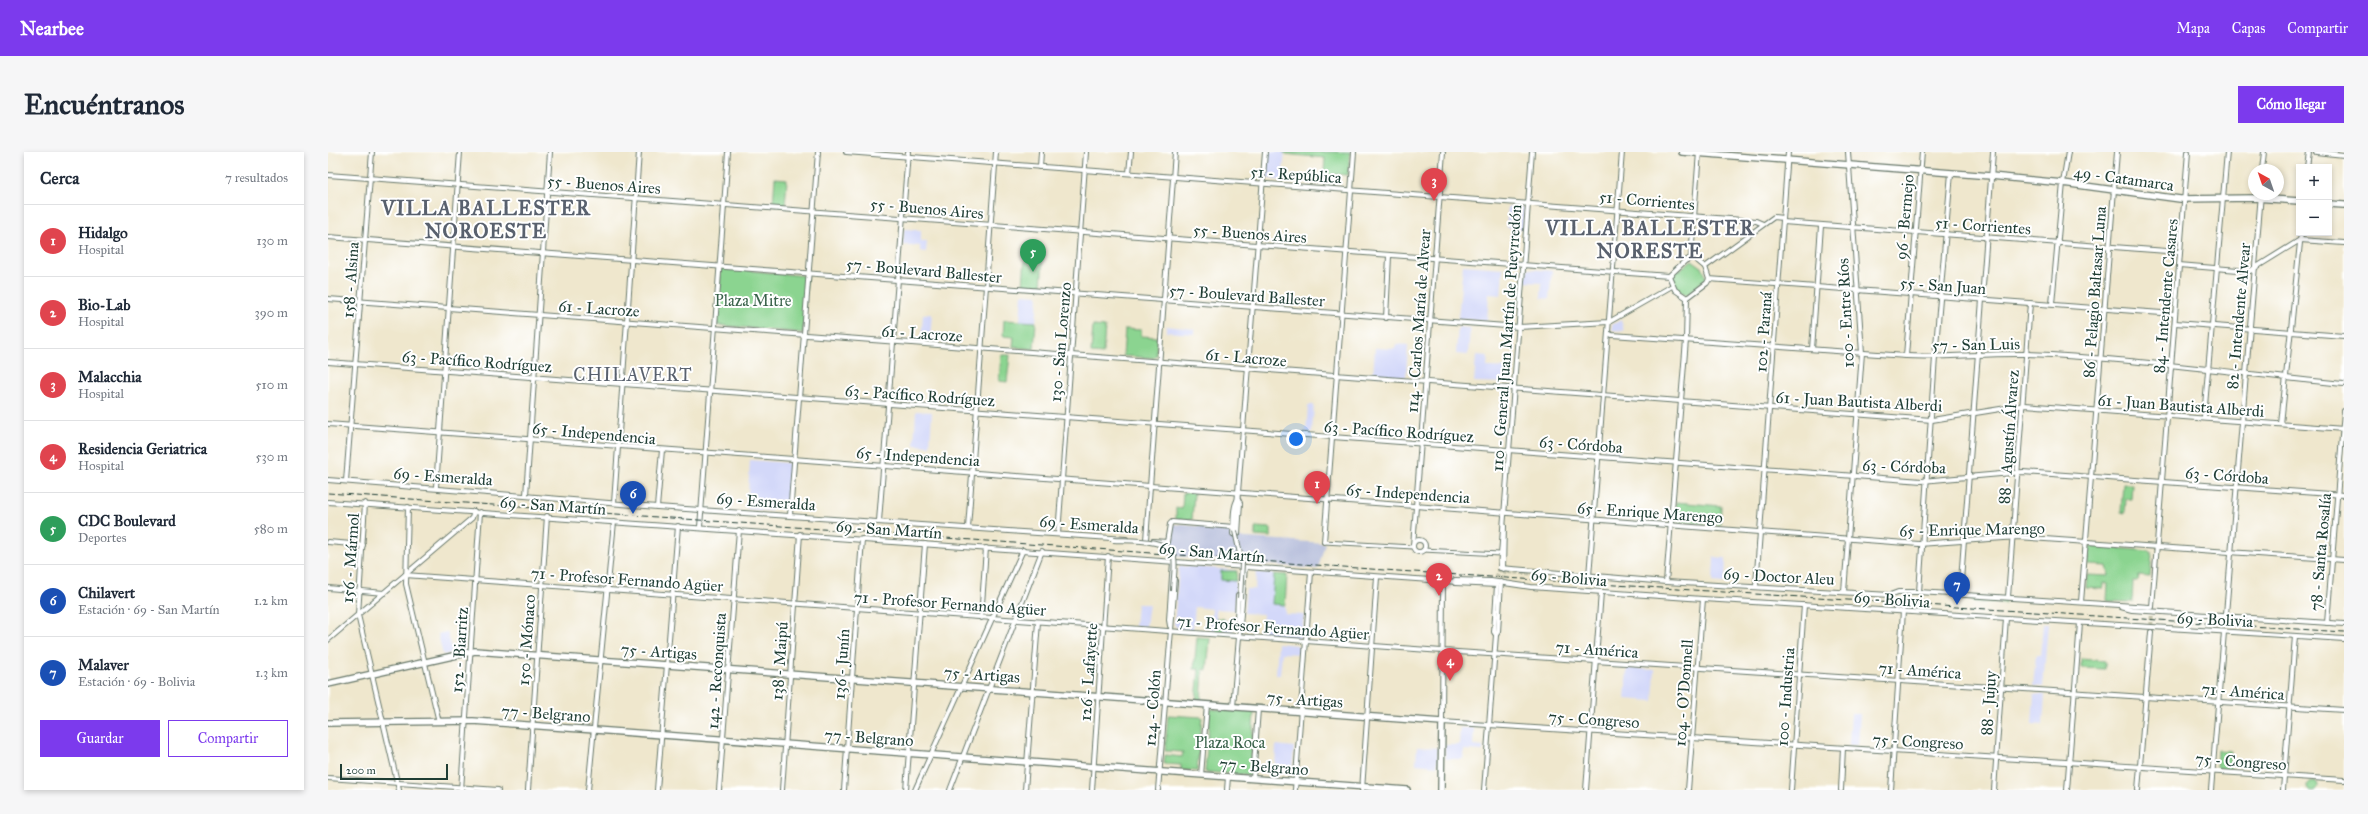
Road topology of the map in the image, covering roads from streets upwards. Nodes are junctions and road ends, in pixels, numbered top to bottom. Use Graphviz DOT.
graph roads {
  1 [pos="372,152"];
  2 [pos="460,152"];
  3 [pos="550,152"];
  4 [pos="639,152"];
  5 [pos="728,152"];
  6 [pos="818,152"];
  7 [pos="846,152"];
  8 [pos="996,152"];
  9 [pos="1041,152"];
  10 [pos="1086,152"];
  11 [pos="1130,152"];
  12 [pos="1175,152"];
  13 [pos="1264,152"];
  14 [pos="1354,152"];
  15 [pos="1443,152"];
  16 [pos="1532,152"];
  17 [pos="1622,152"];
  18 [pos="1682,152"];
  19 [pos="1788,152"];
  20 [pos="1848,152"];
  21 [pos="1922,152"];
  22 [pos="1993,152"];
  23 [pos="2068,152"];
  24 [pos="2117,152"];
  25 [pos="2188,152"];
  26 [pos="2227,152"];
  27 [pos="2264,152"];
  28 [pos="2308,152"];
  29 [pos="2316,152"];
  30 [pos="1699,153"];
  31 [pos="908,154"];
  32 [pos="2344,154"];
  33 [pos="1788,160"];
  34 [pos="995,163"];
  35 [pos="1848,164"];
  36 [pos="2263,164"];
  37 [pos="2307,164"];
  38 [pos="1040,167"];
  39 [pos="1084,170"];
  40 [pos="1920,170"];
  41 [pos="1951,173"];
  42 [pos="1129,174"];
  43 [pos="328,175"];
  44 [pos="1991,176"];
  45 [pos="1173,177"];
  46 [pos="369,178"];
  47 [pos="1261,183"];
  48 [pos="2063,183"];
  49 [pos="459,185"];
  50 [pos="1351,190"];
  51 [pos="2113,190"];
  52 [pos="547,192"];
  53 [pos="1440,197"];
  54 [pos="2248,197"];
  55 [pos="636,198"];
  56 [pos="2223,198"];
  57 [pos="2184,199"];
  58 [pos="2284,199"];
  59 [pos="2260,200"];
  60 [pos="2296,201"];
  61 [pos="1528,203"];
  62 [pos="2332,204"];
  63 [pos="724,205"];
  64 [pos="2344,205"];
  65 [pos="1617,210"];
  66 [pos="813,212"];
  67 [pos="1694,216"];
  68 [pos="902,218"];
  69 [pos="1783,220"];
  70 [pos="1763,224"];
  71 [pos="991,225"];
  72 [pos="1821,226"];
  73 [pos="1853,227"];
  74 [pos="1915,232"];
  75 [pos="1081,233"];
  76 [pos="1947,234"];
  77 [pos="2301,236"];
  78 [pos="328,237"];
  79 [pos="1986,238"];
  80 [pos="1168,239"];
  81 [pos="364,240"];
  82 [pos="2300,240"];
  83 [pos="2057,243"];
  84 [pos="2344,244"];
  85 [pos="1257,246"];
  86 [pos="454,247"];
  87 [pos="2109,247"];
  88 [pos="1346,252"];
  89 [pos="2180,252"];
  90 [pos="542,254"];
  91 [pos="1389,256"];
  92 [pos="1690,257"];
  93 [pos="1435,259"];
  94 [pos="631,260"];
  95 [pos="1524,265"];
  96 [pos="2179,266"];
  97 [pos="720,267"];
  98 [pos="1705,267"];
  99 [pos="2217,268"];
  100 [pos="2253,270"];
  101 [pos="1612,272"];
  102 [pos="808,274"];
  103 [pos="1669,276"];
  104 [pos="898,279"];
  105 [pos="1709,279"];
  106 [pos="1778,284"];
  107 [pos="1672,286"];
  108 [pos="986,287"];
  109 [pos="1817,287"];
  110 [pos="1857,290"];
  111 [pos="1075,294"];
  112 [pos="1910,294"];
  113 [pos="1942,296"];
  114 [pos="1688,298"];
  115 [pos="328,299"];
  116 [pos="1982,299"];
  117 [pos="1164,301"];
  118 [pos="361,302"];
  119 [pos="2030,303"];
  120 [pos="2052,304"];
  121 [pos="1252,307"];
  122 [pos="2104,308"];
  123 [pos="449,309"];
  124 [pos="1341,314"];
  125 [pos="2175,314"];
  126 [pos="538,315"];
  127 [pos="1386,318"];
  128 [pos="1430,321"];
  129 [pos="626,322"];
  130 [pos="1609,322"];
  131 [pos="2175,323"];
  132 [pos="2212,326"];
  133 [pos="1519,327"];
  134 [pos="2248,328"];
  135 [pos="715,329"];
  136 [pos="2290,331"];
  137 [pos="1608,333"];
  138 [pos="804,336"];
  139 [pos="2344,336"];
  140 [pos="1686,340"];
  141 [pos="893,342"];
  142 [pos="1773,346"];
  143 [pos="981,349"];
  144 [pos="1812,349"];
  145 [pos="1862,353"];
  146 [pos="2026,354"];
  147 [pos="1071,356"];
  148 [pos="1906,356"];
  149 [pos="1978,356"];
  150 [pos="1935,357"];
  151 [pos="2100,360"];
  152 [pos="328,362"];
  153 [pos="1159,362"];
  154 [pos="356,364"];
  155 [pos="2171,366"];
  156 [pos="1248,369"];
  157 [pos="2209,370"];
  158 [pos="444,371"];
  159 [pos="2245,374"];
  160 [pos="1336,376"];
  161 [pos="534,377"];
  162 [pos="2285,378"];
  163 [pos="1426,383"];
  164 [pos="622,384"];
  165 [pos="2344,384"];
  166 [pos="1515,390"];
  167 [pos="711,391"];
  168 [pos="1603,396"];
  169 [pos="799,398"];
  170 [pos="1681,402"];
  171 [pos="889,404"];
  172 [pos="2022,406"];
  173 [pos="1769,408"];
  174 [pos="977,411"];
  175 [pos="2097,411"];
  176 [pos="2344,411"];
  177 [pos="1974,413"];
  178 [pos="1857,415"];
  179 [pos="2167,416"];
  180 [pos="2204,417"];
  181 [pos="1066,418"];
  182 [pos="1932,420"];
  183 [pos="2241,422"];
  184 [pos="328,424"];
  185 [pos="1155,424"];
  186 [pos="2281,424"];
  187 [pos="351,425"];
  188 [pos="2343,429"];
  189 [pos="1244,431"];
  190 [pos="440,433"];
  191 [pos="1332,438"];
  192 [pos="529,439"];
  193 [pos="1421,444"];
  194 [pos="617,446"];
  195 [pos="662,450"];
  196 [pos="1510,451"];
  197 [pos="706,453"];
  198 [pos="1599,458"];
  199 [pos="794,459"];
  200 [pos="2342,462"];
  201 [pos="1676,464"];
  202 [pos="884,466"];
  203 [pos="1764,470"];
  204 [pos="973,472"];
  205 [pos="2017,472"];
  206 [pos="1852,476"];
  207 [pos="1062,478"];
  208 [pos="1968,478"];
  209 [pos="2091,478"];
  210 [pos="328,480"];
  211 [pos="346,481"];
  212 [pos="1927,482"];
  213 [pos="2162,483"];
  214 [pos="1150,486"];
  215 [pos="2235,487"];
  216 [pos="436,488"];
  217 [pos="1239,493"];
  218 [pos="526,495"];
  219 [pos="2337,495"];
  220 [pos="2344,495"];
  221 [pos="1328,499"];
  222 [pos="330,501"];
  223 [pos="365,503"];
  224 [pos="614,503"];
  225 [pos="1416,506"];
  226 [pos="408,507"];
  227 [pos="658,507"];
  228 [pos="702,509"];
  229 [pos="474,511"];
  230 [pos="480,512"];
  231 [pos="1505,512"];
  232 [pos="790,515"];
  233 [pos="548,516"];
  234 [pos="1594,519"];
  235 [pos="879,521"];
  236 [pos="614,522"];
  237 [pos="678,526"];
  238 [pos="1504,526"];
  239 [pos="1671,526"];
  240 [pos="700,527"];
  241 [pos="968,528"];
  242 [pos="1234,529"];
  243 [pos="739,530"];
  244 [pos="1759,532"];
  245 [pos="800,534"];
  246 [pos="1058,534"];
  247 [pos="2012,537"];
  248 [pos="1092,538"];
  249 [pos="1848,538"];
  250 [pos="862,539"];
  251 [pos="1146,540"];
  252 [pos="1415,540"];
  253 [pos="1963,541"];
  254 [pos="2086,541"];
  255 [pos="328,542"];
  256 [pos="1324,542"];
  257 [pos="925,544"];
  258 [pos="1923,544"];
  259 [pos="363,545"];
  260 [pos="1413,546"];
  261 [pos="2156,547"];
  262 [pos="986,548"];
  263 [pos="1023,550"];
  264 [pos="1423,550"];
  265 [pos="1042,551"];
  266 [pos="2230,553"];
  267 [pos="1500,554"];
  268 [pos="1108,556"];
  269 [pos="2332,559"];
  270 [pos="2344,560"];
  271 [pos="1175,561"];
  272 [pos="1240,566"];
  273 [pos="1245,567"];
  274 [pos="1501,568"];
  275 [pos="1310,572"];
  276 [pos="1538,574"];
  277 [pos="405,575"];
  278 [pos="1564,575"];
  279 [pos="1589,576"];
  280 [pos="1377,577"];
  281 [pos="476,580"];
  282 [pos="1445,582"];
  283 [pos="1458,582"];
  284 [pos="1501,582"];
  285 [pos="1666,582"];
  286 [pos="542,585"];
  287 [pos="1756,586"];
  288 [pos="328,588"];
  289 [pos="607,589"];
  290 [pos="360,591"];
  291 [pos="1601,592"];
  292 [pos="1844,592"];
  293 [pos="1919,592"];
  294 [pos="384,593"];
  295 [pos="671,594"];
  296 [pos="1960,594"];
  297 [pos="2008,597"];
  298 [pos="734,599"];
  299 [pos="1703,599"];
  300 [pos="2081,602"];
  301 [pos="795,604"];
  302 [pos="1804,605"];
  303 [pos="857,608"];
  304 [pos="2151,609"];
  305 [pos="1904,611"];
  306 [pos="919,613"];
  307 [pos="358,615"];
  308 [pos="2225,615"];
  309 [pos="981,618"];
  310 [pos="2006,618"];
  311 [pos="993,619"];
  312 [pos="1015,620"];
  313 [pos="1038,622"];
  314 [pos="2080,623"];
  315 [pos="2326,623"];
  316 [pos="2344,624"];
  317 [pos="1239,626"];
  318 [pos="1103,627"];
  319 [pos="1170,627"];
  320 [pos="2226,627"];
  321 [pos="2152,629"];
  322 [pos="1170,632"];
  323 [pos="2224,632"];
  324 [pos="1496,635"];
  325 [pos="2280,635"];
  326 [pos="1239,636"];
  327 [pos="2295,636"];
  328 [pos="2344,639"];
  329 [pos="328,640"];
  330 [pos="1306,642"];
  331 [pos="1373,646"];
  332 [pos="472,651"];
  333 [pos="1442,651"];
  334 [pos="1494,654"];
  335 [pos="537,655"];
  336 [pos="601,659"];
  337 [pos="424,661"];
  338 [pos="1595,661"];
  339 [pos="666,664"];
  340 [pos="1697,667"];
  341 [pos="728,669"];
  342 [pos="373,673"];
  343 [pos="790,674"];
  344 [pos="1799,675"];
  345 [pos="852,679"];
  346 [pos="1900,681"];
  347 [pos="914,683"];
  348 [pos="328,684"];
  349 [pos="962,686"];
  350 [pos="990,688"];
  351 [pos="2001,688"];
  352 [pos="1032,691"];
  353 [pos="2075,693"];
  354 [pos="1099,697"];
  355 [pos="2146,697"];
  356 [pos="2218,701"];
  357 [pos="1165,702"];
  358 [pos="1207,705"];
  359 [pos="2289,706"];
  360 [pos="1233,707"];
  361 [pos="1258,709"];
  362 [pos="2344,710"];
  363 [pos="1301,711"];
  364 [pos="1367,716"];
  365 [pos="466,721"];
  366 [pos="384,722"];
  367 [pos="439,722"];
  368 [pos="1442,722"];
  369 [pos="328,723"];
  370 [pos="1490,724"];
  371 [pos="532,725"];
  372 [pos="594,730"];
  373 [pos="1591,730"];
  374 [pos="661,735"];
  375 [pos="1692,738"];
  376 [pos="723,740"];
  377 [pos="785,744"];
  378 [pos="1794,745"];
  379 [pos="1843,748"];
  380 [pos="847,749"];
  381 [pos="1894,751"];
  382 [pos="909,753"];
  383 [pos="931,755"];
  384 [pos="963,757"];
  385 [pos="1996,758"];
  386 [pos="1027,761"];
  387 [pos="2070,762"];
  388 [pos="1093,767"];
  389 [pos="2140,767"];
  390 [pos="2213,771"];
  391 [pos="1160,772"];
  392 [pos="1201,775"];
  393 [pos="2284,776"];
  394 [pos="1228,777"];
  395 [pos="328,778"];
  396 [pos="1253,779"];
  397 [pos="2344,780"];
  398 [pos="398,782"];
  399 [pos="1296,782"];
  400 [pos="1362,788"];
  401 [pos="461,789"];
  402 [pos="399,790"];
  403 [pos="498,790"];
  404 [pos="528,790"];
  405 [pos="588,790"];
  406 [pos="657,790"];
  407 [pos="720,790"];
  408 [pos="782,790"];
  409 [pos="844,790"];
  410 [pos="906,790"];
  411 [pos="915,790"];
  412 [pos="950,790"];
  413 [pos="1025,790"];
  414 [pos="1092,790"];
  415 [pos="1158,790"];
  416 [pos="1227,790"];
  417 [pos="1295,790"];
  418 [pos="1407,790"];
  419 [pos="1441,790"];
  420 [pos="1484,790"];
  421 [pos="1586,790"];
  422 [pos="1688,790"];
  423 [pos="1791,790"];
  424 [pos="1841,790"];
  425 [pos="1892,790"];
  426 [pos="1994,790"];
  427 [pos="2067,790"];
  428 [pos="2138,790"];
  429 [pos="2211,790"];
  430 [pos="2283,790"];
  1 -- 46 [label="street, 158 - Alsina"];
  2 -- 49 [label="street"];
  3 -- 52 [label="street"];
  4 -- 55 [label="street"];
  5 -- 63 [label="street"];
  6 -- 66 [label="street"];
  7 -- 31 [label="street, 51 - República"];
  8 -- 34 [label="street"];
  9 -- 38 [label="street"];
  10 -- 39 [label="street, 130 - San Lorenzo"];
  11 -- 42 [label="street"];
  12 -- 45 [label="street"];
  13 -- 47 [label="street"];
  14 -- 50 [label="street"];
  15 -- 53 [label="street, 114 - Carlos María de Alvear"];
  16 -- 61 [label="street, 110 - General Juan Martín de Pueyrredón"];
  17 -- 65 [label="street"];
  18 -- 30 [label="street, 49 - Catamarca"];
  19 -- 33 [label="street, 102 - Paraná"];
  20 -- 35 [label="street, 100 - Entre Ríos"];
  21 -- 40 [label="street, 96 - Bermejo"];
  22 -- 44 [label="street"];
  23 -- 48 [label="street"];
  24 -- 51 [label="street, 86 - Pelagio Baltasar Luna"];
  25 -- 57 [label="street, 84 - Intendente Casares"];
  26 -- 56 [label="street"];
  27 -- 36 [label="street"];
  28 -- 37 [label="street"];
  29 -- 32 [label="street"];
  30 -- 33 [label="street, 49 - Catamarca"];
  30 -- 67 [label="street"];
  31 -- 34 [label="street, 51 - República"];
  31 -- 68 [label="street"];
  33 -- 35 [label="street, 49 - Catamarca"];
  33 -- 69 [label="street, 102 - Paraná"];
  34 -- 38 [label="street, 51 - República"];
  34 -- 71 [label="street"];
  35 -- 40 [label="street, 49 - Catamarca"];
  35 -- 73 [label="street, 100 - Entre Ríos"];
  38 -- 39 [label="street, 51 - República"];
  39 -- 42 [label="street, 51 - República"];
  39 -- 75 [label="street, 130 - San Lorenzo"];
  40 -- 41 [label="street, 49 - Catamarca"];
  40 -- 74 [label="street, 96 - Bermejo"];
  41 -- 44 [label="street, 49 - Catamarca"];
  41 -- 76 [label="street"];
  42 -- 45 [label="street, 51 - República"];
  43 -- 46 [label="street, 55 - Buenos Aires"];
  44 -- 48 [label="street, 49 - Catamarca"];
  44 -- 79 [label="street"];
  45 -- 47 [label="street, 51 - República"];
  45 -- 80 [label="street"];
  46 -- 49 [label="street, 55 - Buenos Aires"];
  46 -- 81 [label="street, 158 - Alsina"];
  47 -- 50 [label="street, 51 - República"];
  47 -- 85 [label="street"];
  48 -- 51 [label="street, 49 - Catamarca"];
  48 -- 83 [label="street"];
  49 -- 52 [label="street, 55 - Buenos Aires"];
  49 -- 86 [label="street"];
  50 -- 53 [label="street, 51 - República"];
  50 -- 88 [label="street"];
  51 -- 57 [label="street, 49 - Catamarca"];
  51 -- 87 [label="street, 86 - Pelagio Baltasar Luna"];
  52 -- 55 [label="street, 55 - Buenos Aires"];
  52 -- 90 [label="street"];
  53 -- 61 [label="street, 51 - República"];
  53 -- 93 [label="street, 114 - Carlos María de Alvear"];
  54 -- 56 [label="street, 49 - Catamarca"];
  55 -- 63 [label="street, 55 - Buenos Aires"];
  55 -- 94 [label="street"];
  56 -- 57 [label="street, 49 - Catamarca"];
  56 -- 99 [label="street"];
  57 -- 89 [label="street, 84 - Intendente Casares"];
  58 -- 60 [label="street, 49 - Catamarca"];
  59 -- 100 [label="street, 82 - Intendente Alvear"];
  61 -- 65 [label="street, 51 - Corrientes"];
  61 -- 95 [label="street, 110 - General Juan Martín de Pueyrredón"];
  62 -- 64 [label="street"];
  63 -- 66 [label="street, 55 - Buenos Aires"];
  63 -- 97 [label="street"];
  65 -- 67 [label="street, 51 - Corrientes"];
  65 -- 101 [label="street"];
  66 -- 68 [label="street, 55 - Buenos Aires"];
  66 -- 102 [label="street"];
  67 -- 70 [label="street, 51 - Corrientes"];
  67 -- 92 [label="street"];
  68 -- 71 [label="street, 55 - Buenos Aires"];
  68 -- 104 [label="street"];
  69 -- 70 [label="street"];
  69 -- 72 [label="street, 51 - Corrientes"];
  69 -- 106 [label="street, 102 - Paraná"];
  70 -- 98 [label="street"];
  71 -- 75 [label="street, 55 - Buenos Aires"];
  71 -- 108 [label="street"];
  72 -- 73 [label="street, 51 - Corrientes"];
  72 -- 109 [label="street"];
  73 -- 74 [label="street, 51 - Corrientes"];
  73 -- 110 [label="street, 100 - Entre Ríos"];
  74 -- 76 [label="street, 51 - Corrientes"];
  74 -- 112 [label="street, 96 - Bermejo"];
  75 -- 80 [label="street, 55 - Buenos Aires"];
  75 -- 111 [label="street, 130 - San Lorenzo"];
  76 -- 79 [label="street, 51 - Corrientes"];
  76 -- 113 [label="street"];
  77 -- 82 [label="street"];
  78 -- 81 [label="street, 57 - Boulevard Ballester"];
  79 -- 83 [label="street, 51 - Corrientes"];
  79 -- 116 [label="street"];
  80 -- 85 [label="street, 55 - Buenos Aires"];
  80 -- 117 [label="street"];
  81 -- 86 [label="street, 57 - Boulevard Ballester"];
  81 -- 118 [label="street, 158 - Alsina"];
  82 -- 84 [label="street"];
  82 -- 100 [label="street"];
  82 -- 136 [label="street"];
  83 -- 87 [label="street, 51 - Corrientes"];
  83 -- 120 [label="street"];
  85 -- 88 [label="street, 55 - Buenos Aires"];
  85 -- 121 [label="street"];
  86 -- 90 [label="street, 57 - Boulevard Ballester"];
  86 -- 123 [label="street"];
  87 -- 89 [label="street, 51 - Corrientes"];
  87 -- 122 [label="street, 86 - Pelagio Baltasar Luna"];
  88 -- 91 [label="street, 55 - Buenos Aires"];
  88 -- 124 [label="street"];
  89 -- 96 [label="street, 84 - Intendente Casares"];
  90 -- 94 [label="street, 57 - Boulevard Ballester"];
  90 -- 126 [label="street"];
  91 -- 93 [label="street, 55 - Buenos Aires"];
  91 -- 127 [label="street"];
  92 -- 98 [label="street"];
  92 -- 103 [label="street"];
  93 -- 95 [label="street, 55 - Buenos Aires"];
  93 -- 128 [label="street, 114 - Carlos María de Alvear"];
  94 -- 97 [label="street, 57 - Boulevard Ballester"];
  94 -- 129 [label="street"];
  95 -- 101 [label="street"];
  95 -- 133 [label="street, 110 - General Juan Martín de Pueyrredón"];
  96 -- 99 [label="street"];
  96 -- 125 [label="street, 84 - Intendente Casares"];
  97 -- 102 [label="street, 57 - Boulevard Ballester"];
  97 -- 135 [label="street"];
  98 -- 105 [label="street"];
  99 -- 100 [label="street"];
  99 -- 132 [label="street"];
  100 -- 134 [label="street, 82 - Intendente Alvear"];
  101 -- 103 [label="street"];
  101 -- 130 [label="street"];
  102 -- 104 [label="street, 57 - Boulevard Ballester"];
  102 -- 138 [label="street"];
  103 -- 107 [label="street"];
  104 -- 108 [label="street, 57 - Boulevard Ballester"];
  104 -- 141 [label="street"];
  105 -- 106 [label="street, 55 - San Juan"];
  105 -- 114 [label="street"];
  106 -- 109 [label="street, 55 - San Juan"];
  106 -- 142 [label="street, 102 - Paraná"];
  107 -- 114 [label="street"];
  107 -- 130 [label="street"];
  108 -- 111 [label="street, 57 - Boulevard Ballester"];
  108 -- 143 [label="street"];
  109 -- 110 [label="street, 55 - San Juan"];
  109 -- 144 [label="street"];
  110 -- 112 [label="street, 55 - San Juan"];
  110 -- 145 [label="street, 100 - Entre Ríos"];
  111 -- 117 [label="street, 57 - Boulevard Ballester"];
  111 -- 147 [label="street, 130 - San Lorenzo"];
  112 -- 113 [label="street, 55 - San Juan"];
  112 -- 148 [label="street, 96 - Bermejo"];
  113 -- 116 [label="street, 55 - San Juan"];
  113 -- 150 [label="street"];
  114 -- 140 [label="street"];
  115 -- 118 [label="street, 61 - Lacroze"];
  116 -- 119 [label="street, 55 - San Juan"];
  116 -- 149 [label="street"];
  117 -- 121 [label="street, 57 - Boulevard Ballester"];
  117 -- 153 [label="street"];
  118 -- 123 [label="street, 61 - Lacroze"];
  118 -- 154 [label="street, 158 - Alsina"];
  119 -- 120 [label="street, 55 - San Juan"];
  119 -- 146 [label="street, 88 - Agustín Álvarez"];
  120 -- 122 [label="street, 55 - San Juan"];
  121 -- 124 [label="street, 57 - Boulevard Ballester"];
  121 -- 156 [label="street"];
  122 -- 125 [label="street, 55 - San Juan"];
  122 -- 151 [label="street, 86 - Pelagio Baltasar Luna"];
  123 -- 126 [label="street, 61 - Lacroze"];
  123 -- 158 [label="street"];
  124 -- 127 [label="street, 57 - Boulevard Ballester"];
  124 -- 160 [label="street"];
  125 -- 131 [label="street, 84 - Intendente Casares"];
  126 -- 129 [label="street, 61 - Lacroze"];
  126 -- 161 [label="street"];
  127 -- 128 [label="street, 57 - Boulevard Ballester"];
  128 -- 133 [label="street, 57 - Boulevard Ballester"];
  128 -- 163 [label="street, 114 - Carlos María de Alvear"];
  129 -- 135 [label="street, 61 - Lacroze"];
  129 -- 164 [label="street"];
  130 -- 133 [label="street, 57 - Boulevard Ballester"];
  130 -- 137 [label="street"];
  131 -- 132 [label="street"];
  131 -- 155 [label="street, 84 - Intendente Casares"];
  132 -- 134 [label="street"];
  132 -- 157 [label="street"];
  133 -- 166 [label="street, 110 - General Juan Martín de Pueyrredón"];
  134 -- 136 [label="street"];
  134 -- 159 [label="street, 82 - Intendente Alvear"];
  135 -- 138 [label="street, 61 - Lacroze"];
  135 -- 167 [label="street"];
  136 -- 139 [label="street"];
  136 -- 162 [label="street"];
  137 -- 140 [label="street, 57 - San Luis"];
  137 -- 168 [label="street"];
  138 -- 141 [label="street, 61 - Lacroze"];
  138 -- 169 [label="street"];
  140 -- 142 [label="street, 57 - San Luis"];
  140 -- 170 [label="street"];
  141 -- 143 [label="street, 61 - Lacroze"];
  141 -- 171 [label="street"];
  142 -- 144 [label="street, 57 - San Luis"];
  142 -- 173 [label="street, 102 - Paraná"];
  143 -- 147 [label="street, 61 - Lacroze"];
  143 -- 174 [label="street"];
  144 -- 145 [label="street, 57 - San Luis"];
  145 -- 148 [label="street, 57 - San Luis"];
  145 -- 178 [label="street, 100 - Entre Ríos"];
  146 -- 149 [label="street, 57 - San Luis"];
  146 -- 151 [label="street, 57 - San Luis"];
  146 -- 172 [label="street, 88 - Agustín Álvarez"];
  147 -- 153 [label="street, 61 - Lacroze"];
  147 -- 181 [label="street, 130 - San Lorenzo"];
  148 -- 150 [label="street, 57 - San Luis"];
  149 -- 150 [label="street, 57 - San Luis"];
  149 -- 177 [label="street"];
  150 -- 182 [label="street"];
  151 -- 155 [label="street, 57 - San Luis"];
  151 -- 175 [label="street, 86 - Pelagio Baltasar Luna"];
  152 -- 154 [label="street, 63 - Pacífico Rodríguez"];
  153 -- 156 [label="street, 61 - Lacroze"];
  153 -- 185 [label="street"];
  154 -- 158 [label="street, 63 - Pacífico Rodríguez"];
  154 -- 187 [label="street, 158 - Alsina"];
  155 -- 157 [label="street, 57 - San Luis"];
  155 -- 179 [label="street, 84 - Intendente Casares"];
  156 -- 160 [label="street, 61 - Lacroze"];
  156 -- 189 [label="street"];
  157 -- 159 [label="street, 57 - San Luis"];
  157 -- 180 [label="street"];
  158 -- 161 [label="street, 63 - Pacífico Rodríguez"];
  158 -- 190 [label="street"];
  159 -- 162 [label="street, 57 - San Luis"];
  159 -- 183 [label="street, 82 - Intendente Alvear"];
  160 -- 163 [label="street, 61 - Lacroze"];
  160 -- 191 [label="street"];
  161 -- 164 [label="street, 63 - Pacífico Rodríguez"];
  161 -- 192 [label="street"];
  162 -- 165 [label="street, 57 - San Luis"];
  162 -- 186 [label="street"];
  163 -- 166 [label="street, 61 - Lacroze"];
  163 -- 193 [label="street, 114 - Carlos María de Alvear"];
  164 -- 167 [label="street, 63 - Pacífico Rodríguez"];
  164 -- 194 [label="street"];
  166 -- 168 [label="street, 61 - Juan Bautista Alberdi"];
  166 -- 196 [label="street, 110 - General Juan Martín de Pueyrredón"];
  167 -- 169 [label="street, 63 - Pacífico Rodríguez"];
  167 -- 197 [label="street"];
  168 -- 170 [label="street, 61 - Juan Bautista Alberdi"];
  168 -- 198 [label="street"];
  169 -- 171 [label="street, 63 - Pacífico Rodríguez"];
  169 -- 199 [label="street"];
  170 -- 173 [label="street, 61 - Juan Bautista Alberdi"];
  170 -- 201 [label="street"];
  171 -- 174 [label="street, 63 - Pacífico Rodríguez"];
  171 -- 202 [label="street"];
  172 -- 175 [label="street, 61 - Juan Bautista Alberdi"];
  172 -- 177 [label="street, 61 - Juan Bautista Alberdi"];
  172 -- 205 [label="street, 88 - Agustín Álvarez"];
  173 -- 178 [label="street, 61 - Juan Bautista Alberdi"];
  173 -- 203 [label="street, 102 - Paraná"];
  174 -- 181 [label="street, 63 - Pacífico Rodríguez"];
  174 -- 204 [label="street"];
  175 -- 179 [label="street, 61 - Juan Bautista Alberdi"];
  175 -- 209 [label="street, 86 - Pelagio Baltasar Luna"];
  176 -- 188 [label="street, 78 - Santa Rosalía"];
  177 -- 182 [label="street, 61 - Juan Bautista Alberdi"];
  177 -- 208 [label="street"];
  178 -- 182 [label="street, 61 - Juan Bautista Alberdi"];
  178 -- 206 [label="street, 100 - Entre Ríos"];
  179 -- 180 [label="street, 61 - Juan Bautista Alberdi"];
  179 -- 213 [label="street, 84 - Intendente Casares"];
  180 -- 183 [label="street, 61 - Juan Bautista Alberdi"];
  181 -- 185 [label="street, 63 - Pacífico Rodríguez"];
  181 -- 207 [label="street, 130 - San Lorenzo"];
  182 -- 212 [label="street"];
  183 -- 186 [label="street, 61 - Juan Bautista Alberdi"];
  183 -- 215 [label="street, 82 - Intendente Alvear"];
  184 -- 187 [label="street, 65 - Independencia"];
  185 -- 189 [label="street, 63 - Pacífico Rodríguez"];
  185 -- 214 [label="street"];
  186 -- 188 [label="street, 61 - Juan Bautista Alberdi"];
  187 -- 190 [label="street, 65 - Independencia"];
  187 -- 211 [label="street, 158 - Alsina"];
  188 -- 200 [label="street, 78 - Santa Rosalía"];
  189 -- 191 [label="street, 63 - Pacífico Rodríguez"];
  189 -- 217 [label="street"];
  190 -- 192 [label="street, 65 - Independencia"];
  190 -- 216 [label="street"];
  191 -- 193 [label="street, 63 - Pacífico Rodríguez"];
  191 -- 221 [label="street"];
  192 -- 194 [label="street, 65 - Independencia"];
  192 -- 218 [label="street"];
  193 -- 196 [label="street, 63 - Pacífico Rodríguez"];
  193 -- 225 [label="street, 114 - Carlos María de Alvear"];
  194 -- 195 [label="street, 65 - Independencia"];
  194 -- 224 [label="street"];
  195 -- 197 [label="street, 65 - Independencia"];
  195 -- 227 [label="street"];
  196 -- 198 [label="street, 63 - Córdoba"];
  196 -- 231 [label="street, 110 - General Juan Martín de Pueyrredón"];
  197 -- 199 [label="street, 65 - Independencia"];
  197 -- 228 [label="street"];
  198 -- 201 [label="street, 63 - Córdoba"];
  198 -- 234 [label="street"];
  199 -- 202 [label="street, 65 - Independencia"];
  199 -- 232 [label="street"];
  200 -- 219 [label="street, 78 - Santa Rosalía"];
  201 -- 203 [label="street, 63 - Córdoba"];
  201 -- 239 [label="street"];
  202 -- 204 [label="street, 65 - Independencia"];
  202 -- 235 [label="street"];
  203 -- 206 [label="street, 63 - Córdoba"];
  203 -- 244 [label="street, 102 - Paraná"];
  204 -- 207 [label="street, 65 - Independencia"];
  204 -- 241 [label="street"];
  205 -- 208 [label="street, 63 - Córdoba"];
  205 -- 209 [label="street, 63 - Córdoba"];
  205 -- 247 [label="street, 88 - Agustín Álvarez"];
  206 -- 212 [label="street, 63 - Córdoba"];
  206 -- 249 [label="street, 100 - Entre Ríos"];
  207 -- 214 [label="street, 65 - Independencia"];
  207 -- 246 [label="street, 130 - San Lorenzo"];
  208 -- 212 [label="street, 63 - Córdoba"];
  208 -- 253 [label="street"];
  209 -- 213 [label="street, 63 - Córdoba"];
  209 -- 254 [label="street, 86 - Pelagio Baltasar Luna"];
  210 -- 211 [label="street, 69 - Esmeralda"];
  211 -- 216 [label="street, 69 - Esmeralda"];
  212 -- 258 [label="street"];
  213 -- 215 [label="street, 63 - Córdoba"];
  213 -- 261 [label="street, 84 - Intendente Casares"];
  214 -- 217 [label="street, 65 - Independencia"];
  214 -- 251 [label="street"];
  215 -- 219 [label="street, 63 - Córdoba"];
  215 -- 266 [label="street, 82 - Intendente Alvear"];
  216 -- 218 [label="street, 69 - Esmeralda"];
  217 -- 221 [label="street, 65 - Independencia"];
  217 -- 242 [label="street"];
  218 -- 224 [label="street, 69 - Esmeralda"];
  219 -- 220 [label="street, 63 - Córdoba"];
  219 -- 269 [label="street, 78 - Santa Rosalía"];
  221 -- 225 [label="street, 65 - Independencia"];
  221 -- 256 [label="street"];
  222 -- 223 [label="street, 69 - San Martín"];
  223 -- 226 [label="street, 69 - San Martín"];
  223 -- 259 [label="street, 156 - Mármol"];
  224 -- 227 [label="street, 69 - Esmeralda"];
  225 -- 231 [label="street, 65 - Independencia"];
  225 -- 252 [label="street, 114 - Carlos María de Alvear"];
  226 -- 229 [label="street, 69 - San Martín"];
  226 -- 277 [label="street"];
  227 -- 228 [label="street, 69 - Esmeralda"];
  228 -- 232 [label="street, 69 - Esmeralda"];
  228 -- 240 [label="street"];
  229 -- 230 [label="street, 69 - San Martín"];
  229 -- 277 [label="street"];
  230 -- 233 [label="street, 69 - San Martín"];
  230 -- 281 [label="street, 152 - Biarritz"];
  231 -- 234 [label="street, 65 - Enrique Marengo"];
  231 -- 238 [label="street, 110 - General Juan Martín de Pueyrredón"];
  232 -- 235 [label="street, 69 - Esmeralda"];
  233 -- 236 [label="street, 69 - San Martín"];
  233 -- 286 [label="street, 150 - Mónaco"];
  234 -- 239 [label="street, 65 - Enrique Marengo"];
  234 -- 279 [label="street"];
  235 -- 241 [label="street, 69 - Esmeralda"];
  236 -- 237 [label="street, 69 - San Martín"];
  236 -- 289 [label="street"];
  237 -- 240 [label="street, 69 - San Martín"];
  237 -- 295 [label="street"];
  238 -- 267 [label="street, 110 - General Juan Martín de Pueyrredón"];
  238 -- 274 [label="street, 110 - General Juan Martín de Pueyrredón"];
  239 -- 244 [label="street, 65 - Enrique Marengo"];
  239 -- 285 [label="street"];
  240 -- 243 [label="street, 69 - San Martín"];
  241 -- 246 [label="street, 69 - Esmeralda"];
  242 -- 251 [label="street, 69 - Esmeralda"];
  242 -- 317 [label="street, bridge"];
  243 -- 245 [label="street, 69 - San Martín"];
  243 -- 298 [label="street, 142 - Reconquista"];
  244 -- 249 [label="street, 65 - Enrique Marengo"];
  244 -- 287 [label="street, 102 - Paraná"];
  245 -- 250 [label="street, 69 - San Martín"];
  245 -- 301 [label="street, 138 - Maipú"];
  246 -- 248 [label="street, 69 - Esmeralda"];
  247 -- 253 [label="street, 65 - Enrique Marengo"];
  247 -- 254 [label="street, 65 - Enrique Marengo"];
  247 -- 297 [label="street, 88 - Agustín Álvarez"];
  248 -- 251 [label="street, 69 - Esmeralda"];
  248 -- 319 [label="street, bridge"];
  249 -- 258 [label="street, 65 - Enrique Marengo"];
  249 -- 292 [label="street, 100 - Entre Ríos"];
  250 -- 257 [label="street, 69 - San Martín"];
  250 -- 303 [label="street, 136 - Junín"];
  252 -- 260 [label="street, 114 - Carlos María de Alvear"];
  252 -- 264 [label="street"];
  253 -- 258 [label="street, 65 - Enrique Marengo"];
  253 -- 296 [label="street"];
  254 -- 261 [label="street, 65 - Enrique Marengo"];
  254 -- 300 [label="street, 86 - Pelagio Baltasar Luna"];
  255 -- 259 [label="street"];
  256 -- 260 [label="street"];
  257 -- 262 [label="street, 69 - San Martín"];
  257 -- 306 [label="street"];
  258 -- 293 [label="street"];
  259 -- 290 [label="street, 156 - Mármol"];
  260 -- 264 [label="street"];
  261 -- 266 [label="street, 65 - Enrique Marengo"];
  261 -- 304 [label="street, 84 - Intendente Casares"];
  262 -- 263 [label="street, 69 - San Martín"];
  262 -- 309 [label="street"];
  263 -- 265 [label="street, 69 - San Martín"];
  263 -- 311 [label="street"];
  264 -- 267 [label="street"];
  265 -- 268 [label="street, 69 - San Martín"];
  265 -- 312 [label="street"];
  266 -- 269 [label="street, 65 - Enrique Marengo"];
  266 -- 308 [label="street, 82 - Intendente Alvear"];
  267 -- 274 [label="street, 110 - General Juan Martín de Pueyrredón"];
  268 -- 271 [label="street, 69 - San Martín"];
  268 -- 318 [label="street, 126 - Lafayette"];
  269 -- 270 [label="street, 65 - Enrique Marengo"];
  269 -- 315 [label="street, 78 - Santa Rosalía"];
  271 -- 272 [label="street, 69 - San Martín"];
  271 -- 319 [label="street, 124 - Colón"];
  272 -- 273 [label="street, 69 - San Martín"];
  272 -- 317 [label="street"];
  273 -- 275 [label="street, 69 - San Martín"];
  273 -- 317 [label="street"];
  274 -- 278 [label="street, 69 - Doctor Aleu"];
  275 -- 280 [label="street, 69 - San Martín"];
  275 -- 330 [label="street"];
  276 -- 278 [label="street, 69 - Doctor Aleu"];
  277 -- 281 [label="street, 71 - Profesor Fernando Agüer"];
  277 -- 294 [label="street"];
  277 -- 337 [label="street"];
  278 -- 279 [label="street, 69 - Doctor Aleu"];
  279 -- 285 [label="street, 69 - Doctor Aleu"];
  280 -- 282 [label="street, 69 - San Martín"];
  280 -- 331 [label="street"];
  281 -- 286 [label="street, 71 - Profesor Fernando Agüer"];
  281 -- 332 [label="street, 152 - Biarritz"];
  282 -- 283 [label="street, 69 - San Martín"];
  282 -- 284 [label="street, 69 - San Martín"];
  282 -- 324 [label="street, 69 - San Martín"];
  282 -- 333 [label="street"];
  284 -- 291 [label="street, 69 - Bolivia"];
  284 -- 324 [label="street"];
  285 -- 287 [label="street, 69 - Doctor Aleu"];
  286 -- 289 [label="street, 71 - Profesor Fernando Agüer"];
  286 -- 335 [label="street, 150 - Mónaco"];
  287 -- 292 [label="street, 69 - Doctor Aleu"];
  288 -- 290 [label="street"];
  289 -- 295 [label="street, 71 - Profesor Fernando Agüer"];
  289 -- 336 [label="street"];
  290 -- 294 [label="street"];
  290 -- 307 [label="street, 156 - Mármol"];
  291 -- 299 [label="street, 69 - Bolivia"];
  291 -- 338 [label="street"];
  292 -- 293 [label="street, 69 - Doctor Aleu"];
  293 -- 296 [label="street, 69 - Doctor Aleu"];
  294 -- 307 [label="street"];
  295 -- 298 [label="street, 71 - Profesor Fernando Agüer"];
  295 -- 339 [label="street"];
  296 -- 297 [label="street, 69 - Doctor Aleu"];
  297 -- 300 [label="street, 69 - Doctor Aleu"];
  298 -- 301 [label="street, 71 - Profesor Fernando Agüer"];
  298 -- 341 [label="street, 142 - Reconquista"];
  299 -- 302 [label="street, 69 - Bolivia"];
  299 -- 340 [label="street, 104 - O'Donnell"];
  300 -- 304 [label="street, 69 - Doctor Aleu"];
  301 -- 303 [label="street, 71 - Profesor Fernando Agüer"];
  301 -- 343 [label="street, 138 - Maipú"];
  302 -- 305 [label="street, 69 - Bolivia"];
  302 -- 344 [label="street, 100 - Industria"];
  303 -- 306 [label="street, 71 - Profesor Fernando Agüer"];
  303 -- 345 [label="street, 136 - Junín"];
  304 -- 308 [label="street, 69 - Doctor Aleu"];
  305 -- 310 [label="street, 69 - Bolivia"];
  305 -- 346 [label="street"];
  306 -- 309 [label="street, 71 - Profesor Fernando Agüer"];
  306 -- 347 [label="street"];
  307 -- 329 [label="street"];
  307 -- 342 [label="street, 156 - Mármol"];
  308 -- 315 [label="street, 69 - Doctor Aleu"];
  309 -- 311 [label="street, 71 - Profesor Fernando Agüer"];
  310 -- 314 [label="street, 69 - Bolivia"];
  310 -- 351 [label="street, 88 - Jujuy"];
  311 -- 312 [label="street, 71 - Profesor Fernando Agüer"];
  311 -- 349 [label="street"];
  312 -- 313 [label="street, 71 - Profesor Fernando Agüer"];
  312 -- 350 [label="street"];
  313 -- 318 [label="street, 71 - Profesor Fernando Agüer"];
  313 -- 352 [label="street"];
  314 -- 321 [label="street, 69 - Bolivia"];
  314 -- 353 [label="street"];
  315 -- 316 [label="street, 69 - Doctor Aleu"];
  317 -- 326 [label="street"];
  318 -- 322 [label="street, 71 - Profesor Fernando Agüer"];
  318 -- 354 [label="street, 126 - Lafayette"];
  319 -- 322 [label="street, 124 - Colón"];
  320 -- 325 [label="street, 69 - Bolivia"];
  321 -- 323 [label="street, 69 - Bolivia"];
  321 -- 355 [label="street"];
  322 -- 326 [label="street, 71 - Profesor Fernando Agüer"];
  322 -- 357 [label="street, 124 - Colón"];
  323 -- 325 [label="street, 69 - Bolivia"];
  323 -- 356 [label="street"];
  324 -- 334 [label="street"];
  325 -- 327 [label="street, 69 - Bolivia"];
  326 -- 330 [label="street, 71 - Profesor Fernando Agüer"];
  326 -- 360 [label="street"];
  327 -- 328 [label="street, 69 - Bolivia"];
  327 -- 359 [label="street"];
  330 -- 331 [label="street, 71 - Profesor Fernando Agüer"];
  330 -- 363 [label="street"];
  331 -- 333 [label="street, 71 - Profesor Fernando Agüer"];
  331 -- 364 [label="street"];
  332 -- 335 [label="street, 75 - Artigas"];
  332 -- 337 [label="street, 75 - Artigas"];
  332 -- 365 [label="street, 152 - Biarritz"];
  333 -- 334 [label="street, 71 - Profesor Fernando Agüer"];
  333 -- 368 [label="street"];
  334 -- 338 [label="street, 71 - América"];
  334 -- 370 [label="street"];
  335 -- 336 [label="street, 75 - Artigas"];
  335 -- 371 [label="street, 150 - Mónaco"];
  336 -- 339 [label="street, 75 - Artigas"];
  336 -- 372 [label="street"];
  337 -- 342 [label="street, 75 - Artigas"];
  337 -- 367 [label="street"];
  338 -- 340 [label="street, 71 - América"];
  338 -- 373 [label="street"];
  339 -- 341 [label="street, 75 - Artigas"];
  339 -- 374 [label="street"];
  340 -- 344 [label="street, 71 - América"];
  340 -- 375 [label="street, 104 - O'Donnell"];
  341 -- 343 [label="street, 75 - Artigas"];
  341 -- 376 [label="street, 142 - Reconquista"];
  342 -- 348 [label="street, 75 - Artigas"];
  342 -- 366 [label="street, 156 - Mármol"];
  343 -- 345 [label="street, 75 - Artigas"];
  343 -- 377 [label="street, 138 - Maipú"];
  344 -- 346 [label="street, 71 - América"];
  344 -- 378 [label="street, 100 - Industria"];
  345 -- 347 [label="street, 75 - Artigas"];
  345 -- 380 [label="street, 136 - Junín"];
  346 -- 351 [label="street, 71 - América"];
  346 -- 381 [label="street"];
  347 -- 349 [label="street, 75 - Artigas"];
  347 -- 382 [label="street"];
  349 -- 350 [label="street, 75 - Artigas"];
  349 -- 383 [label="street"];
  350 -- 352 [label="street, 75 - Artigas"];
  350 -- 384 [label="street"];
  351 -- 353 [label="street, 71 - América"];
  351 -- 385 [label="street, 88 - Jujuy"];
  352 -- 354 [label="street, 75 - Artigas"];
  352 -- 386 [label="street"];
  353 -- 355 [label="street, 71 - América"];
  353 -- 387 [label="street"];
  354 -- 357 [label="street, 75 - Artigas"];
  354 -- 388 [label="street, 126 - Lafayette"];
  355 -- 356 [label="street, 71 - América"];
  355 -- 389 [label="street"];
  356 -- 359 [label="street, 71 - América"];
  356 -- 390 [label="street"];
  357 -- 358 [label="street, 75 - Artigas"];
  357 -- 391 [label="street, 124 - Colón"];
  358 -- 360 [label="street, 75 - Artigas"];
  358 -- 392 [label="street"];
  359 -- 362 [label="street, 71 - América"];
  359 -- 393 [label="street"];
  360 -- 361 [label="street, 75 - Artigas"];
  361 -- 363 [label="street, 75 - Artigas"];
  361 -- 396 [label="street"];
  363 -- 364 [label="street, 75 - Artigas"];
  363 -- 399 [label="street"];
  364 -- 368 [label="street, 75 - Artigas"];
  364 -- 400 [label="street"];
  365 -- 367 [label="street, 77 - Belgrano"];
  365 -- 371 [label="street, 77 - Belgrano"];
  365 -- 401 [label="street, 152 - Biarritz"];
  366 -- 367 [label="street, 77 - Belgrano"];
  366 -- 369 [label="street, 77 - Belgrano"];
  366 -- 398 [label="street, 156 - Mármol"];
  368 -- 370 [label="street, 75 - Artigas"];
  368 -- 419 [label="street"];
  370 -- 373 [label="street, 75 - Congreso"];
  370 -- 420 [label="street"];
  371 -- 372 [label="street, 77 - Belgrano"];
  371 -- 404 [label="street, 150 - Mónaco"];
  372 -- 374 [label="street, 77 - Belgrano"];
  372 -- 405 [label="street"];
  373 -- 375 [label="street, 75 - Congreso"];
  373 -- 421 [label="street"];
  374 -- 376 [label="street, 77 - Belgrano"];
  374 -- 406 [label="street"];
  375 -- 378 [label="street, 75 - Congreso"];
  375 -- 422 [label="street, 104 - O'Donnell"];
  376 -- 377 [label="street, 77 - Belgrano"];
  376 -- 407 [label="street, 142 - Reconquista"];
  377 -- 380 [label="street, 77 - Belgrano"];
  377 -- 408 [label="street, 138 - Maipú"];
  378 -- 379 [label="street, 75 - Congreso"];
  378 -- 423 [label="street, 100 - Industria"];
  379 -- 381 [label="street, 75 - Congreso"];
  379 -- 424 [label="street"];
  380 -- 382 [label="street, 77 - Belgrano"];
  380 -- 409 [label="street, 136 - Junín"];
  381 -- 385 [label="street, 75 - Congreso"];
  381 -- 425 [label="street"];
  382 -- 383 [label="street, 77 - Belgrano"];
  382 -- 410 [label="street"];
  383 -- 384 [label="street, 77 - Belgrano"];
  383 -- 411 [label="street"];
  384 -- 386 [label="street, 77 - Belgrano"];
  384 -- 412 [label="street"];
  385 -- 387 [label="street, 75 - Congreso"];
  385 -- 426 [label="street, 88 - Jujuy"];
  386 -- 388 [label="street, 77 - Belgrano"];
  386 -- 413 [label="street"];
  387 -- 389 [label="street, 75 - Congreso"];
  387 -- 427 [label="street"];
  388 -- 391 [label="street, 77 - Belgrano"];
  388 -- 414 [label="street, 126 - Lafayette"];
  389 -- 390 [label="street, 75 - Congreso"];
  389 -- 428 [label="street"];
  390 -- 393 [label="street, 75 - Congreso"];
  390 -- 429 [label="street"];
  391 -- 392 [label="street, 77 - Belgrano"];
  391 -- 415 [label="street, 124 - Colón"];
  392 -- 394 [label="street, 77 - Belgrano"];
  393 -- 397 [label="street, 75 - Congreso"];
  393 -- 430 [label="street"];
  394 -- 396 [label="street, 77 - Belgrano"];
  394 -- 416 [label="street"];
  395 -- 398 [label="street"];
  396 -- 399 [label="street, 77 - Belgrano"];
  398 -- 401 [label="street"];
  398 -- 402 [label="street, 156 - Mármol"];
  399 -- 400 [label="street, 77 - Belgrano"];
  399 -- 417 [label="street"];
  400 -- 418 [label="street, 77 - Belgrano"];
  401 -- 403 [label="street"];
}
